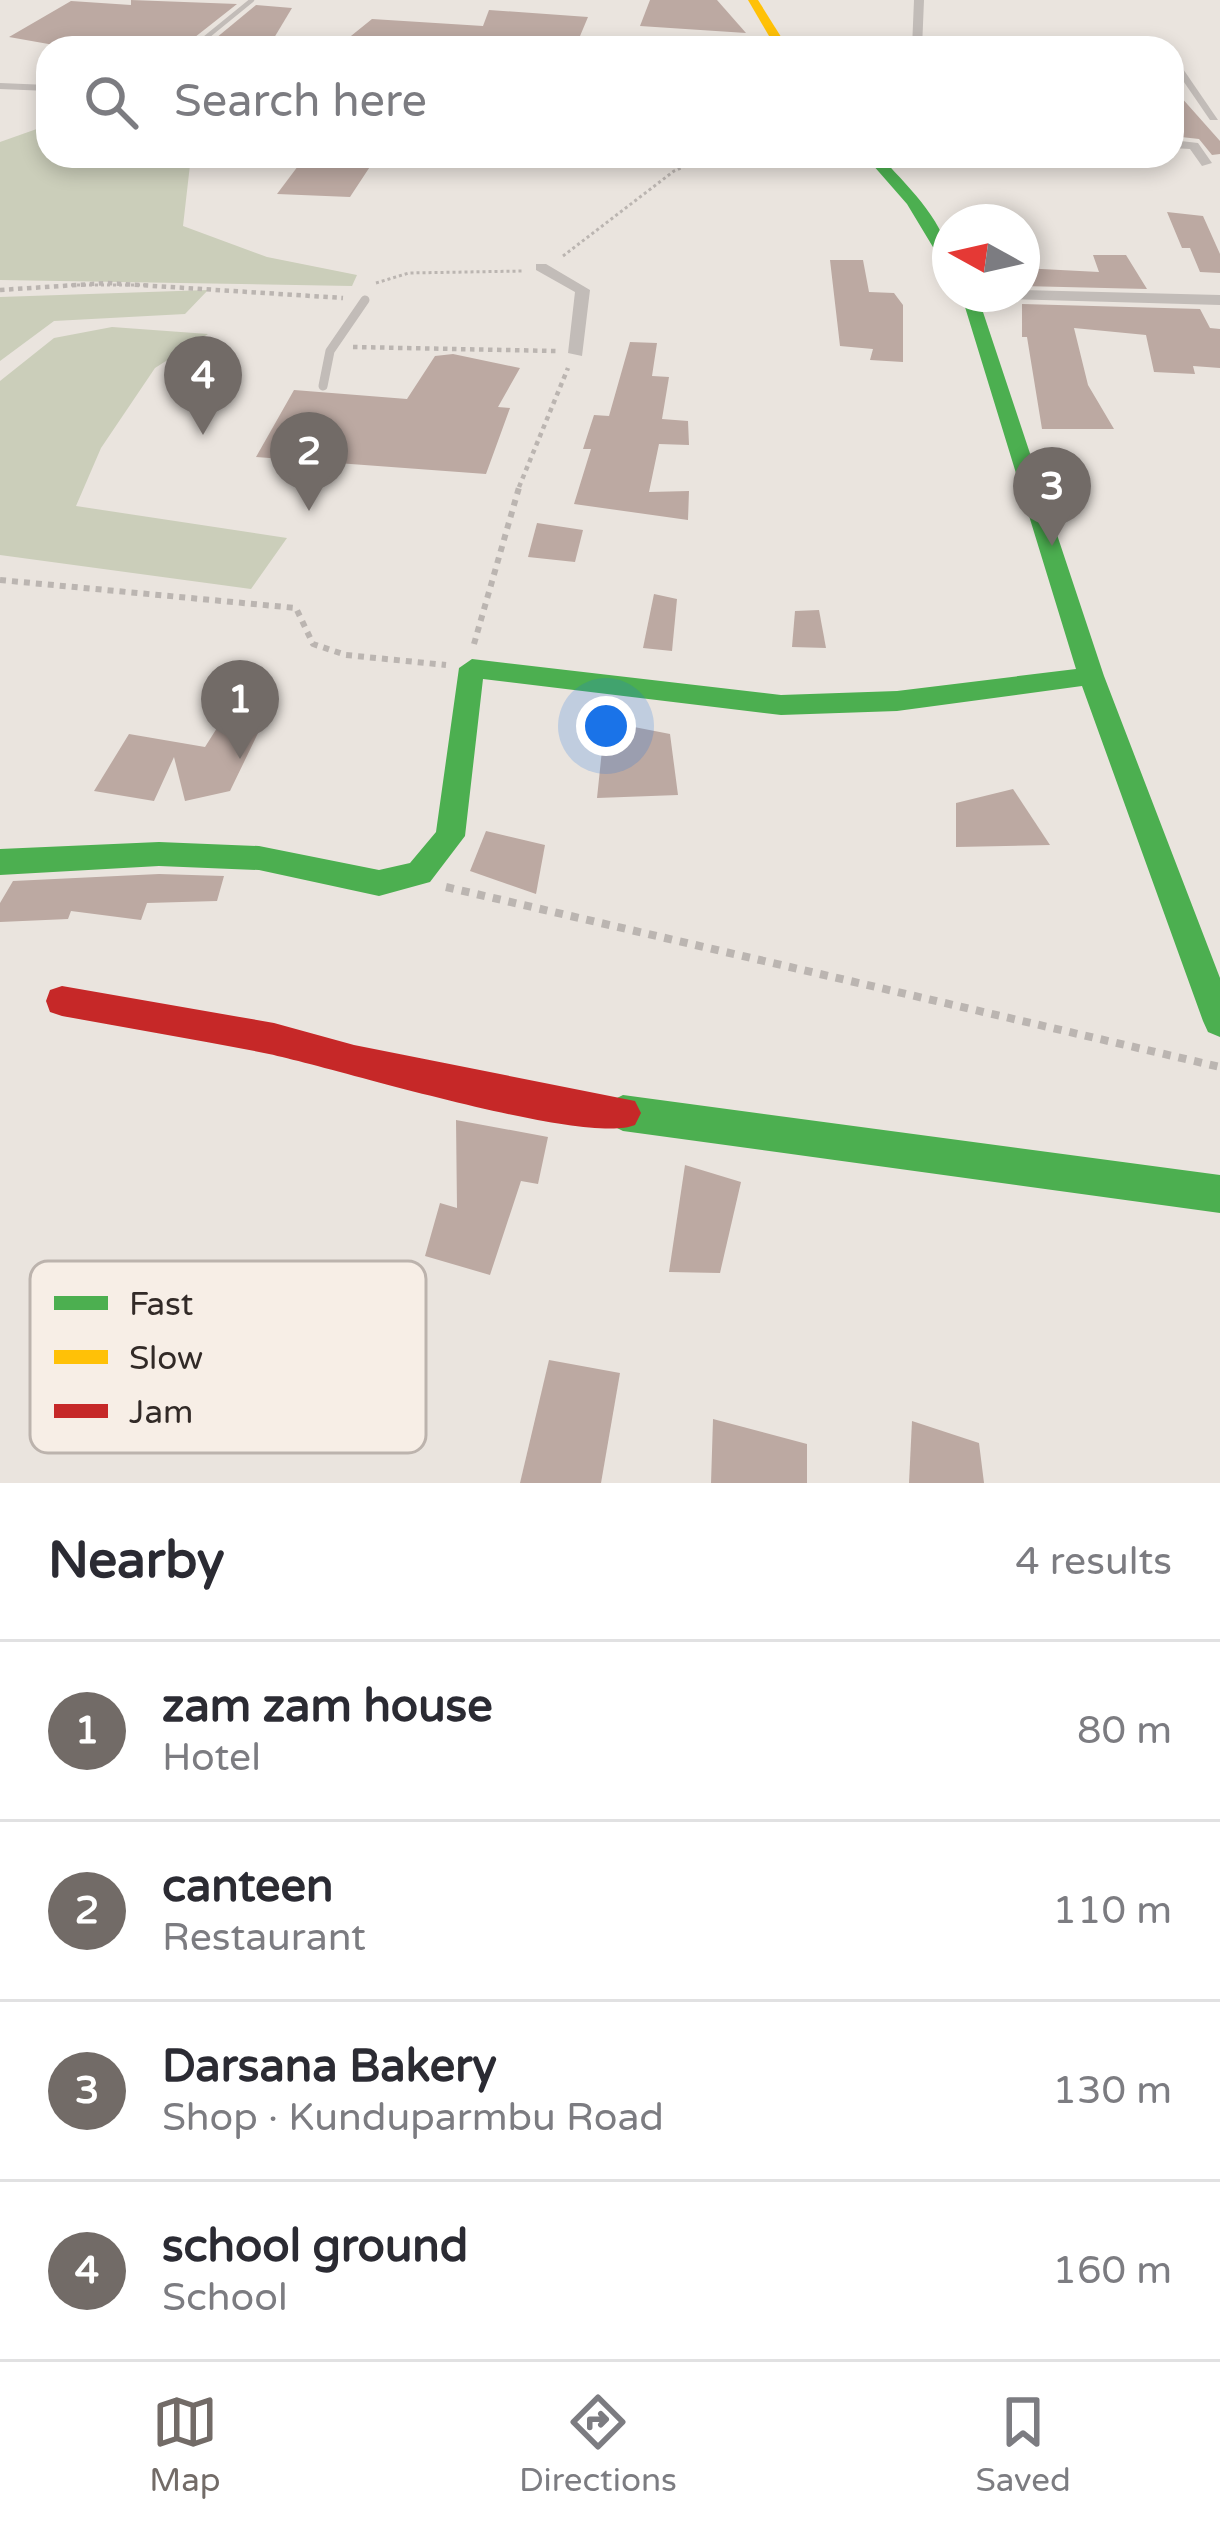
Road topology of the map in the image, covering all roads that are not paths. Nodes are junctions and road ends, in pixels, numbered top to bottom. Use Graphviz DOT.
graph roads {
  1 [pos="252,0"];
  2 [pos="753,0"];
  3 [pos="919,0"];
  4 [pos="208,36"];
  5 [pos="775,36"];
  6 [pos="918,36"];
  7 [pos="1184,79"];
  8 [pos="0,86"];
  9 [pos="36,88"];
  10 [pos="1184,89"];
  11 [pos="1190,89"];
  12 [pos="1220,90"];
  13 [pos="1214,118"];
  14 [pos="1184,145"];
  15 [pos="1206,163"];
  16 [pos="883,168"];
  17 [pos="932,232"];
  18 [pos="541,267"];
  19 [pos="1040,295"];
  20 [pos="365,300"];
  21 [pos="1220,300"];
  22 [pos="974,312"];
  23 [pos="576,353"];
  24 [pos="323,386"];
  25 [pos="1091,676"];
  26 [pos="0,862"];
  27 [pos="62,1001"];
  28 [pos="1220,1021"];
  29 [pos="1220,1194"];
  1 -- 4 [label="lane"];
  2 -- 5 [label="street"];
  3 -- 6 [label="street"];
  7 -- 11 [label="street"];
  8 -- 9 [label="street"];
  10 -- 11 [label="street"];
  11 -- 12 [label="street"];
  11 -- 13 [label="street"];
  14 -- 15 [label="street"];
  16 -- 17 [label="street"];
  18 -- 23 [label="street"];
  19 -- 21 [label="street"];
  20 -- 24 [label="lane"];
  22 -- 25 [label="street"];
  25 -- 26 [label="street"];
  25 -- 28 [label="street"];
  27 -- 29 [label="street"];
}
